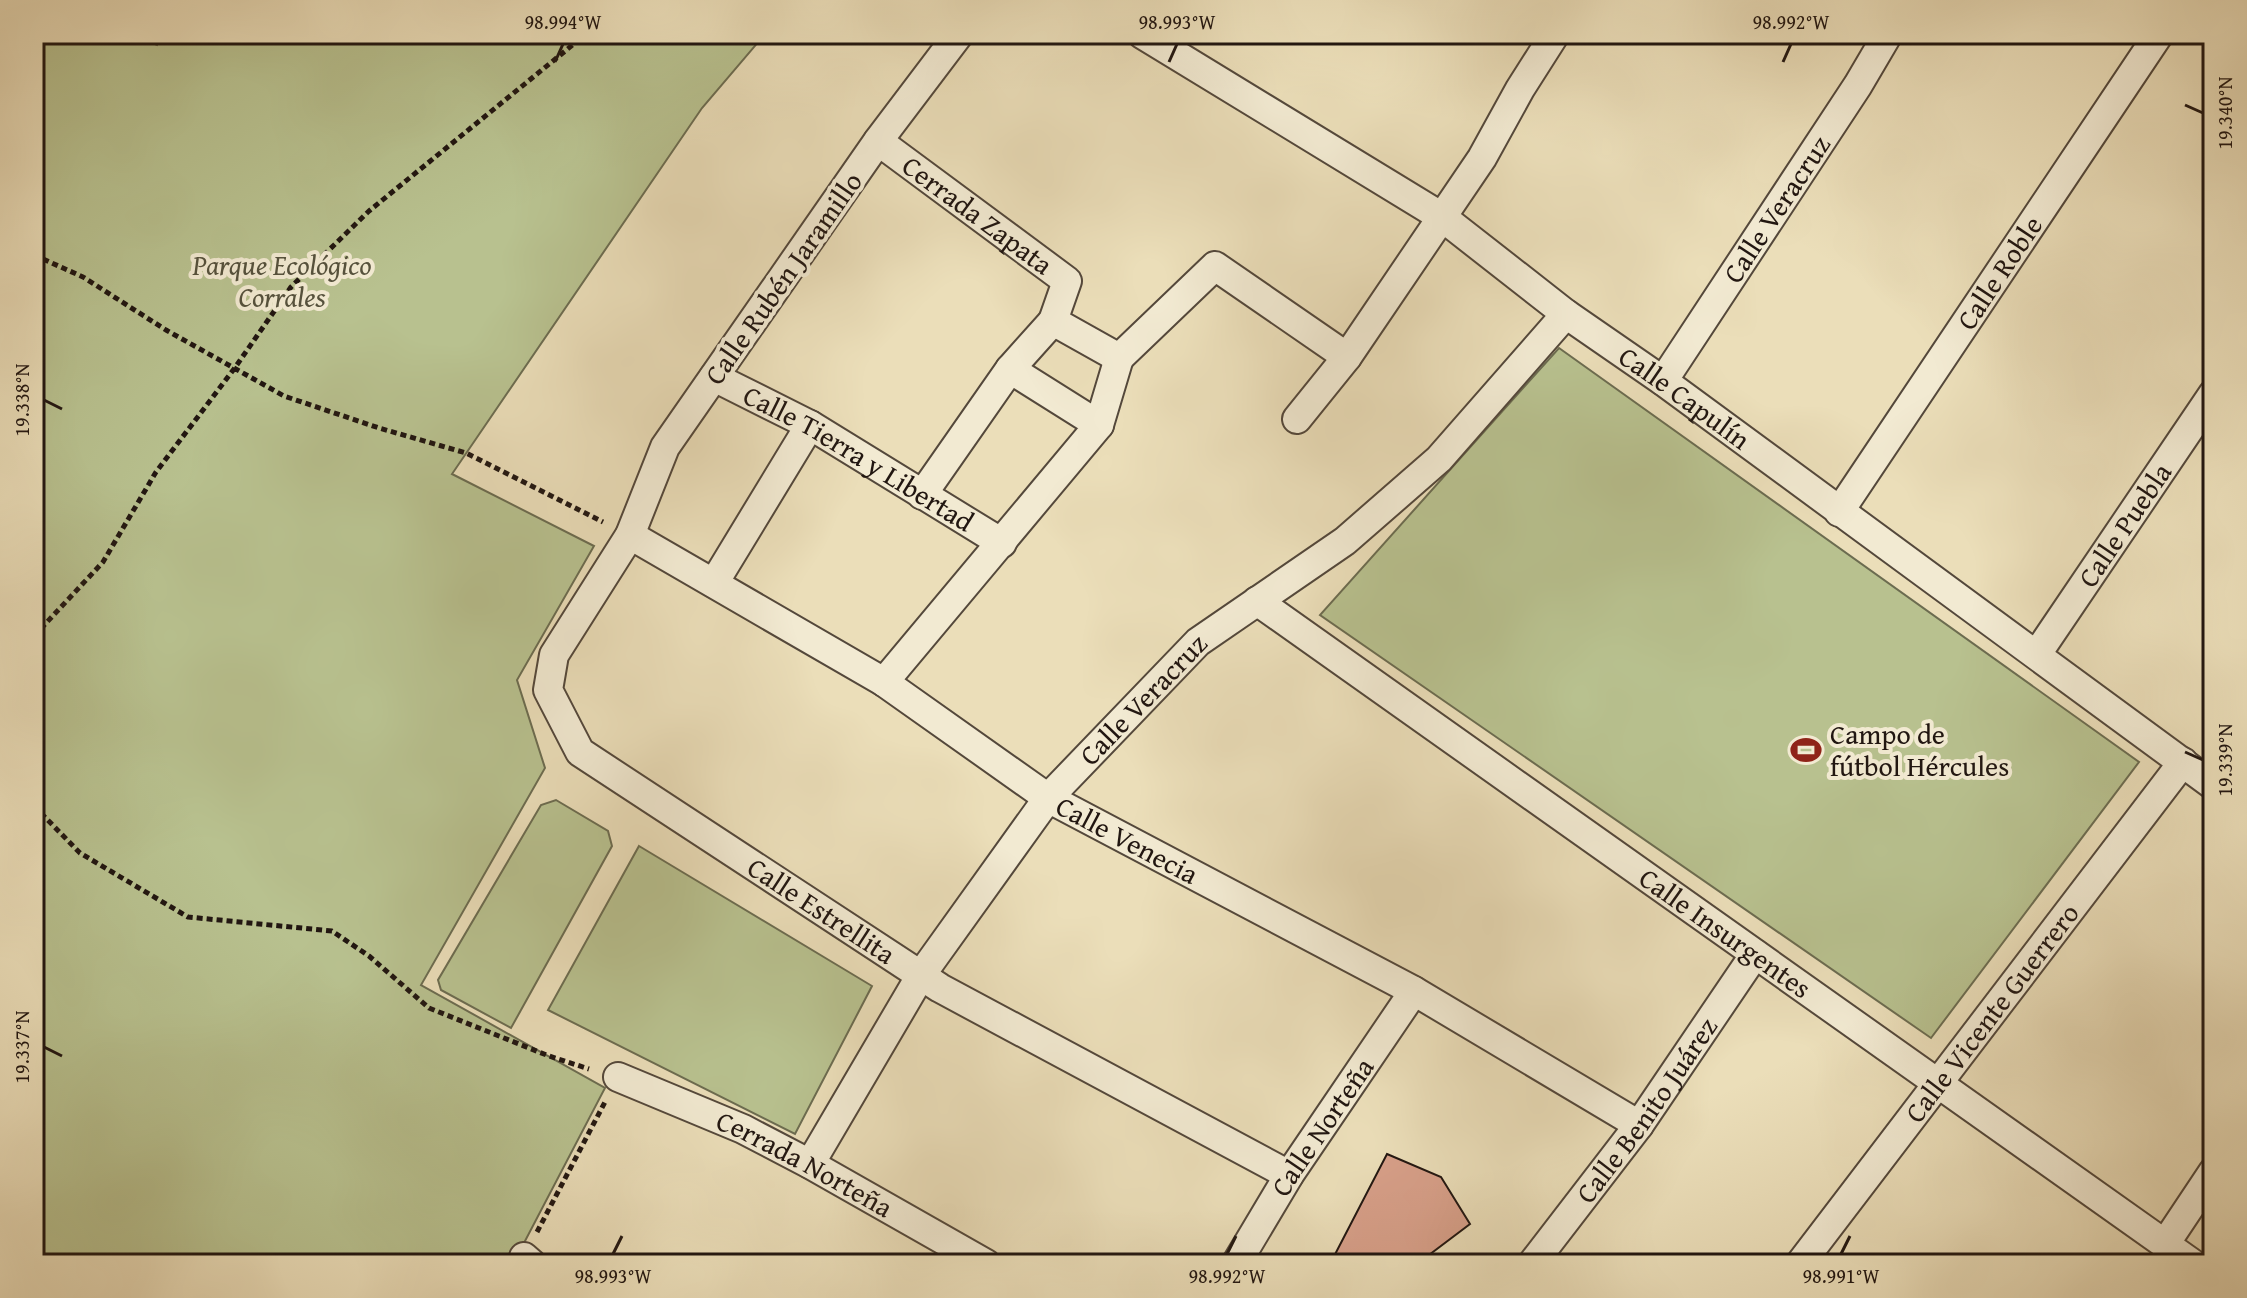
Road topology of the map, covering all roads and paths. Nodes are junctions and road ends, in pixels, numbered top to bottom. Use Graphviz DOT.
graph roads {
  1 [pos="586,34"];
  2 [pos="959,34"];
  3 [pos="1142,34"];
  4 [pos="1555,34"];
  5 [pos="1888,34"];
  6 [pos="2159,34"];
  7 [pos="878,141"];
  8 [pos="1442,217"];
  9 [pos="34,255"];
  10 [pos="1566,314"];
  11 [pos="1053,321"];
  12 [pos="1347,357"];
  13 [pos="1119,358"];
  14 [pos="234,369"];
  15 [pos="1010,369"];
  16 [pos="714,377"];
  17 [pos="1663,381"];
  18 [pos="2213,394"];
  19 [pos="1297,419"];
  20 [pos="810,425"];
  21 [pos="1099,425"];
  22 [pos="922,495"];
  23 [pos="1839,512"];
  24 [pos="630,535"];
  25 [pos="1002,543"];
  26 [pos="714,583"];
  27 [pos="1257,601"];
  28 [pos="34,636"];
  29 [pos="2037,654"];
  30 [pos="884,682"];
  31 [pos="2183,762"];
  32 [pos="2213,785"];
  33 [pos="1048,798"];
  34 [pos="34,806"];
  35 [pos="1755,954"];
  36 [pos="921,975"];
  37 [pos="1414,991"];
  38 [pos="618,1077"];
  39 [pos="1938,1084"];
  40 [pos="1639,1125"];
  41 [pos="810,1164"];
  42 [pos="2213,1172"];
  43 [pos="1289,1175"];
  44 [pos="2165,1244"];
  45 [pos="528,1261"];
  46 [pos="986,1264"];
  47 [pos="1236,1264"];
  48 [pos="1532,1264"];
  49 [pos="1800,1264"];
  50 [pos="2193,1264"];
  1 -- 14 [label="path"];
  2 -- 7 [label="street, Calle Rubén Jaramillo"];
  3 -- 8 [label="street, Calle Capulín"];
  4 -- 8 [label="street"];
  5 -- 17 [label="street, Calle Veracruz"];
  6 -- 23 [label="street, Calle Roble"];
  7 -- 11 [label="street, Cerrada Zapata"];
  7 -- 16 [label="street, Calle Rubén Jaramillo"];
  8 -- 10 [label="street, Calle Capulín"];
  8 -- 12 [label="street"];
  9 -- 14 [label="path"];
  10 -- 17 [label="street, Calle Capulín"];
  10 -- 27 [label="street, Calle Veracruz"];
  11 -- 13 [label="street"];
  11 -- 15 [label="street"];
  12 -- 13 [label="street"];
  12 -- 19 [label="street"];
  13 -- 21 [label="street"];
  14 -- 24 [label="path"];
  14 -- 28 [label="path"];
  15 -- 21 [label="street"];
  15 -- 22 [label="street"];
  16 -- 20 [label="street, Calle Tierra y Libertad"];
  16 -- 24 [label="street, Calle Rubén Jaramillo"];
  17 -- 23 [label="street, Calle Capulín"];
  18 -- 29 [label="street, Calle Puebla"];
  20 -- 22 [label="street, Calle Tierra y Libertad"];
  20 -- 26 [label="street"];
  21 -- 25 [label="street"];
  22 -- 25 [label="street, Calle Tierra y Libertad"];
  23 -- 29 [label="street, Calle Capulín"];
  24 -- 26 [label="street, Calle Venecia"];
  24 -- 36 [label="street, Calle Estrellita"];
  25 -- 30 [label="street"];
  26 -- 30 [label="street, Calle Venecia"];
  27 -- 33 [label="street, Calle Veracruz"];
  27 -- 35 [label="street, Calle Insurgentes"];
  29 -- 31 [label="street, Calle Capulín"];
  30 -- 33 [label="street, Calle Venecia"];
  31 -- 32 [label="street, Calle Capulín"];
  31 -- 39 [label="street, Calle Vicente Guerrero"];
  33 -- 36 [label="street, Calle Veracruz"];
  33 -- 37 [label="street, Calle Venecia"];
  34 -- 38 [label="path"];
  35 -- 39 [label="street, Calle Insurgentes"];
  35 -- 40 [label="street, Calle Benito Juárez"];
  36 -- 41 [label="street, Calle Veracruz"];
  36 -- 43 [label="street, Calle Estrellita"];
  37 -- 40 [label="street, Calle Venecia"];
  37 -- 43 [label="street, Calle Norteña"];
  38 -- 41 [label="street, Cerrada Norteña"];
  38 -- 45 [label="path"];
  39 -- 44 [label="street, Calle Insurgentes"];
  39 -- 49 [label="street, Calle Vicente Guerrero"];
  40 -- 48 [label="street, Calle Benito Juárez"];
  41 -- 46 [label="street, Cerrada Norteña"];
  42 -- 44 [label="street"];
  43 -- 47 [label="street, Calle Norteña"];
  44 -- 50 [label="street, Calle Insurgentes"];
}
